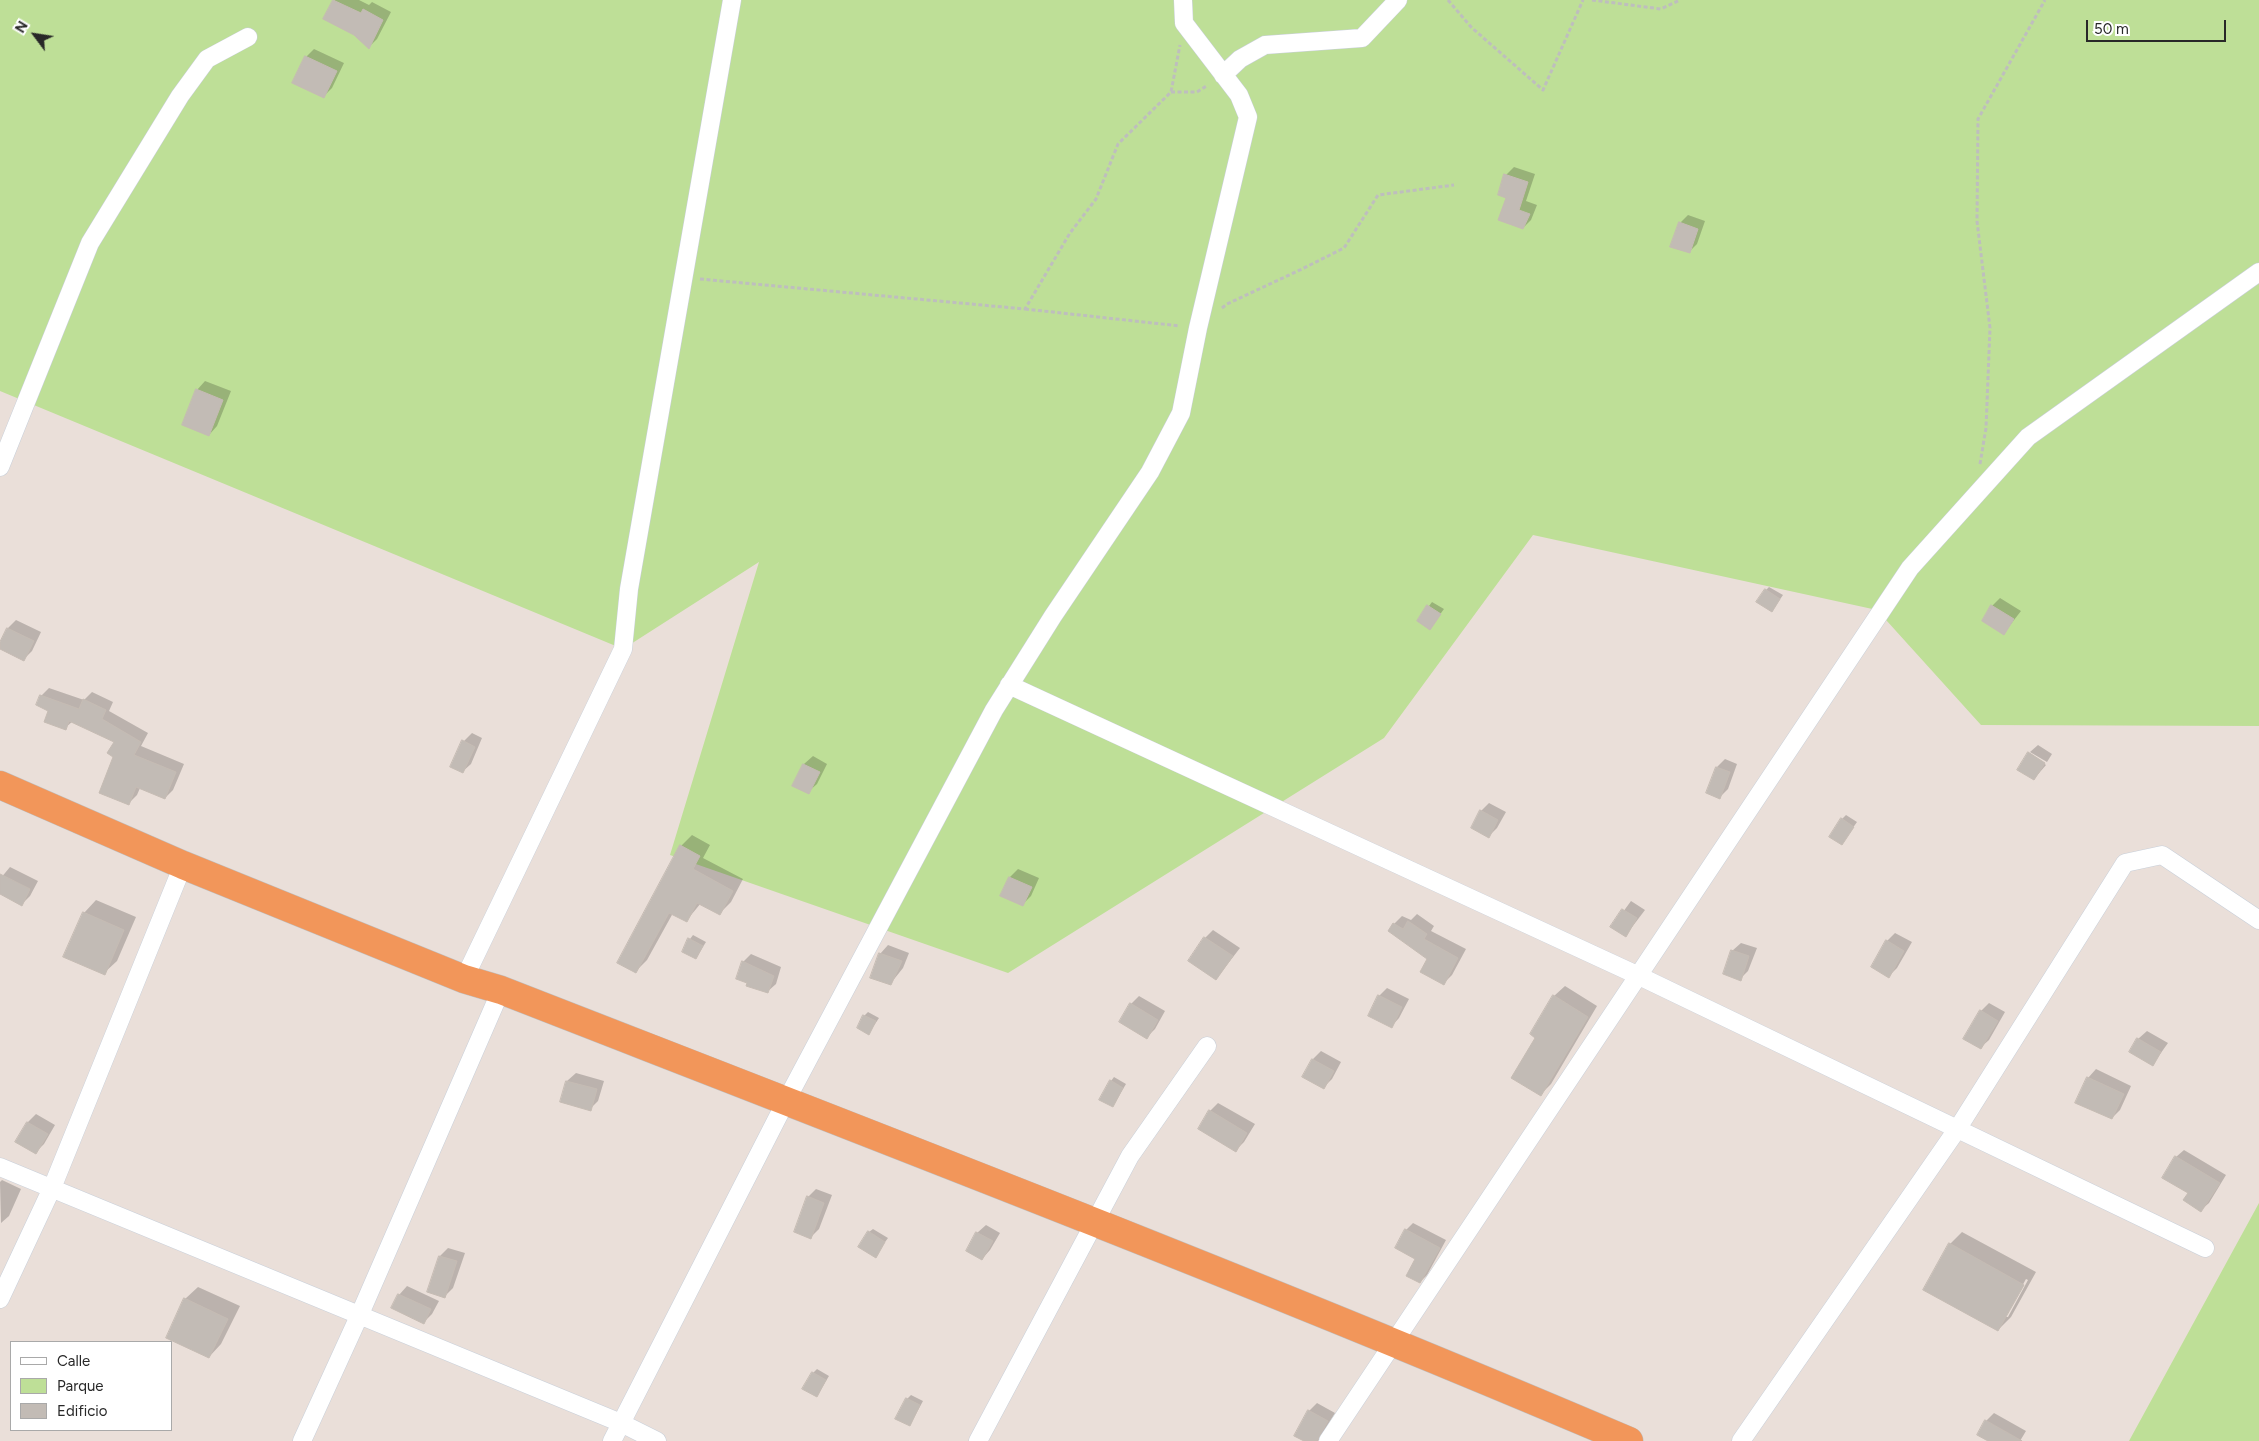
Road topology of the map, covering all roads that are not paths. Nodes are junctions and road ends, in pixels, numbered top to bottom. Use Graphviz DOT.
graph roads {
  1 [pos="732,0"];
  2 [pos="1183,0"];
  3 [pos="1398,0"];
  4 [pos="248,37"];
  5 [pos="1223,75"];
  6 [pos="2259,272"];
  7 [pos="0,467"];
  8 [pos="1009,685"];
  9 [pos="0,786"];
  10 [pos="183,865"];
  11 [pos="2259,920"];
  12 [pos="1637,975"];
  13 [pos="464,979"];
  14 [pos="501,990"];
  15 [pos="1207,1046"];
  16 [pos="786,1101"];
  17 [pos="1958,1128"];
  18 [pos="0,1167"];
  19 [pos="52,1188"];
  20 [pos="1096,1222"];
  21 [pos="2205,1248"];
  22 [pos="0,1299"];
  23 [pos="360,1314"];
  24 [pos="1395,1341"];
  25 [pos="621,1423"];
  26 [pos="302,1441"];
  27 [pos="612,1441"];
  28 [pos="657,1441"];
  29 [pos="978,1441"];
  30 [pos="1328,1441"];
  31 [pos="1629,1441"];
  32 [pos="1741,1441"];
  1 -- 13 [label="street"];
  2 -- 5 [label="street"];
  3 -- 5 [label="street"];
  4 -- 7 [label="street"];
  5 -- 8 [label="street"];
  6 -- 12 [label="street"];
  8 -- 12 [label="street"];
  8 -- 16 [label="street"];
  9 -- 10 [label="highway"];
  10 -- 13 [label="highway"];
  10 -- 19 [label="street"];
  11 -- 17 [label="street"];
  12 -- 17 [label="street"];
  12 -- 24 [label="street"];
  13 -- 14 [label="highway"];
  14 -- 16 [label="highway"];
  14 -- 23 [label="street"];
  15 -- 20 [label="street"];
  16 -- 20 [label="highway"];
  16 -- 25 [label="street"];
  17 -- 21 [label="street"];
  17 -- 32 [label="street"];
  18 -- 19 [label="street"];
  19 -- 22 [label="street"];
  19 -- 23 [label="street"];
  20 -- 24 [label="highway"];
  20 -- 29 [label="street"];
  23 -- 25 [label="street"];
  23 -- 26 [label="street"];
  24 -- 30 [label="street"];
  24 -- 31 [label="highway"];
  25 -- 27 [label="street"];
  25 -- 28 [label="street"];
}
